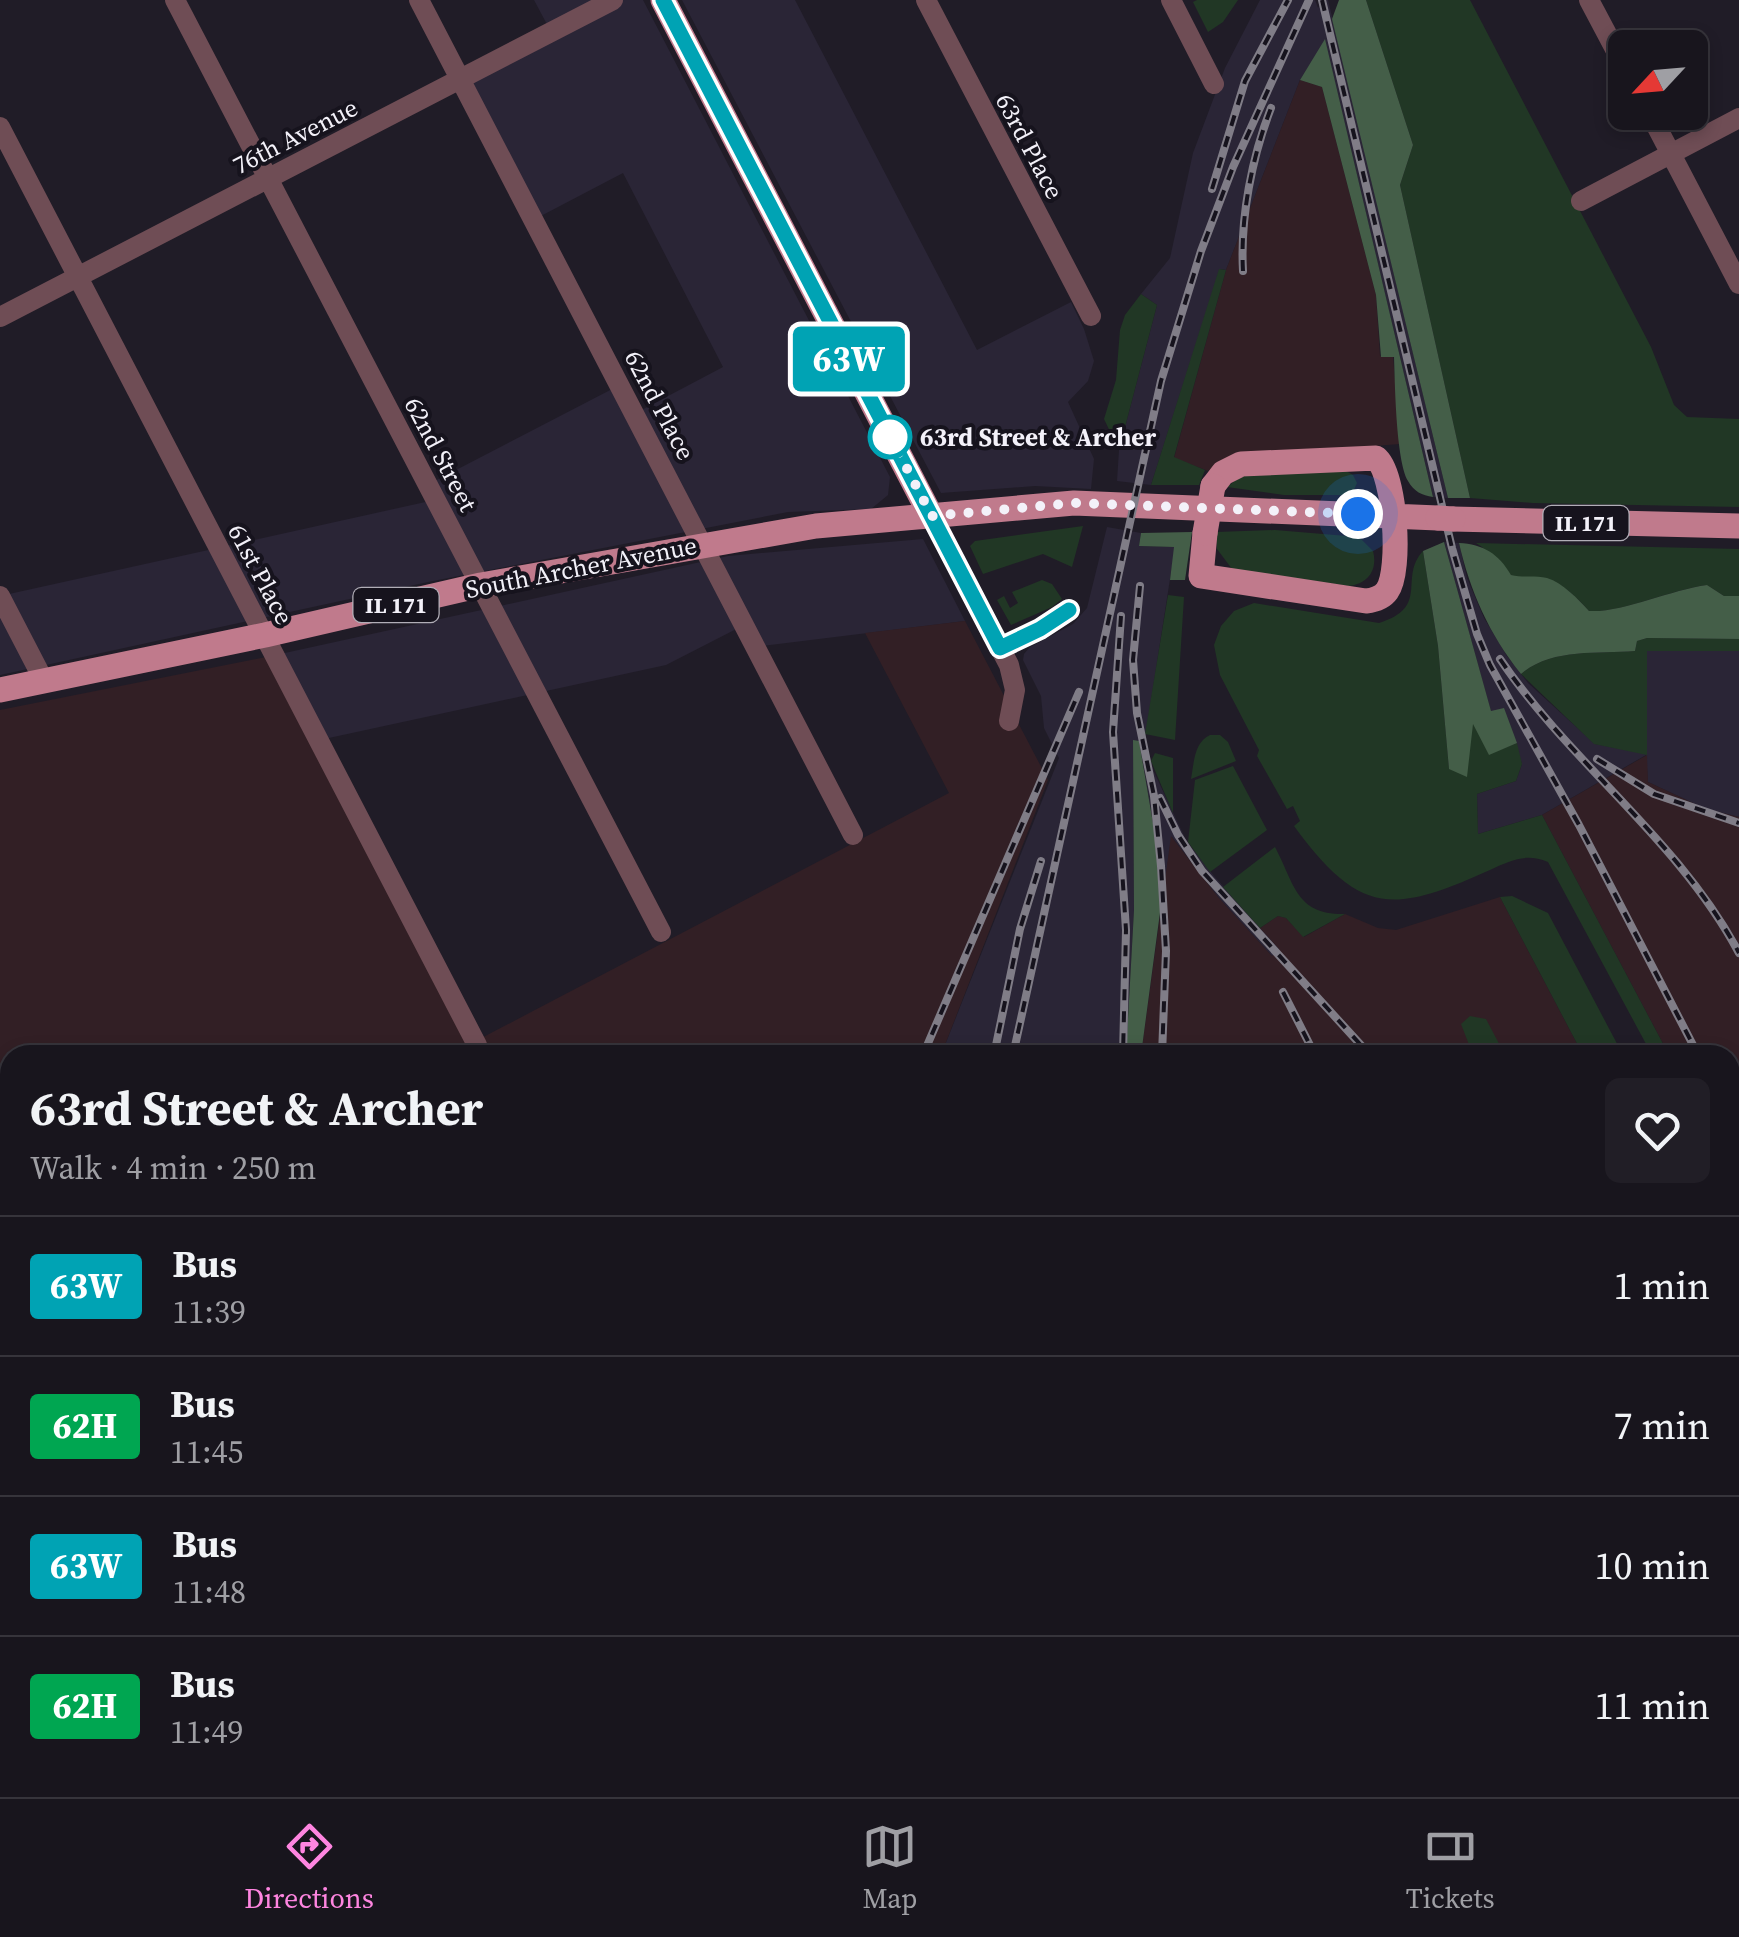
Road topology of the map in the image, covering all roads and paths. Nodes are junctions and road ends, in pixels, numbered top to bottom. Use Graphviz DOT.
graph roads {
  1 [pos="175,0"];
  2 [pos="419,0"];
  3 [pos="613,0"];
  4 [pos="663,0"];
  5 [pos="926,0"];
  6 [pos="1170,0"];
  7 [pos="1589,0"];
  8 [pos="1608,36"];
  9 [pos="460,79"];
  10 [pos="1214,84"];
  11 [pos="1739,118"];
  12 [pos="0,128"];
  13 [pos="1658,130"];
  14 [pos="1671,154"];
  15 [pos="268,178"];
  16 [pos="1581,200"];
  17 [pos="78,277"];
  18 [pos="1739,284"];
  19 [pos="1090,316"];
  20 [pos="0,317"];
  21 [pos="932,516"];
  22 [pos="1393,516"];
  23 [pos="1739,526"];
  24 [pos="704,544"];
  25 [pos="481,585"];
  26 [pos="0,596"];
  27 [pos="265,635"];
  28 [pos="43,680"];
  29 [pos="0,690"];
  30 [pos="1009,720"];
  31 [pos="853,835"];
  32 [pos="661,932"];
  33 [pos="477,1045"];
  1 -- 15 [label="street, 62nd Street"];
  2 -- 9 [label="street, 62nd Place"];
  3 -- 9 [label="street, 76th Avenue"];
  4 -- 21 [label="main road"];
  5 -- 19 [label="street, 63rd Place"];
  6 -- 10 [label="street"];
  7 -- 8 [label="street"];
  9 -- 15 [label="street, 76th Avenue"];
  9 -- 24 [label="street, 62nd Place"];
  11 -- 14 [label="street"];
  12 -- 17 [label="street, 61st Place"];
  13 -- 14 [label="street"];
  14 -- 16 [label="street"];
  14 -- 18 [label="street"];
  15 -- 17 [label="street, 76th Avenue"];
  15 -- 25 [label="street, 62nd Street"];
  17 -- 20 [label="street, 76th Avenue"];
  17 -- 27 [label="street, 61st Place"];
  21 -- 22 [label="main road, IL 171"];
  21 -- 24 [label="main road, South Archer Avenue / IL 171"];
  21 -- 30 [label="street"];
  22 -- 22 [label="main road, bridge"];
  22 -- 23 [label="main road, IL 171"];
  24 -- 25 [label="main road, South Archer Avenue / IL 171"];
  24 -- 31 [label="street, 62nd Place"];
  25 -- 27 [label="main road, South Archer Avenue / IL 171"];
  25 -- 32 [label="street, 62nd Street"];
  26 -- 28 [label="street"];
  27 -- 28 [label="main road, South Archer Avenue / IL 171"];
  27 -- 33 [label="street, 61st Place"];
  28 -- 29 [label="main road, South Archer Avenue / IL 171"];
}
